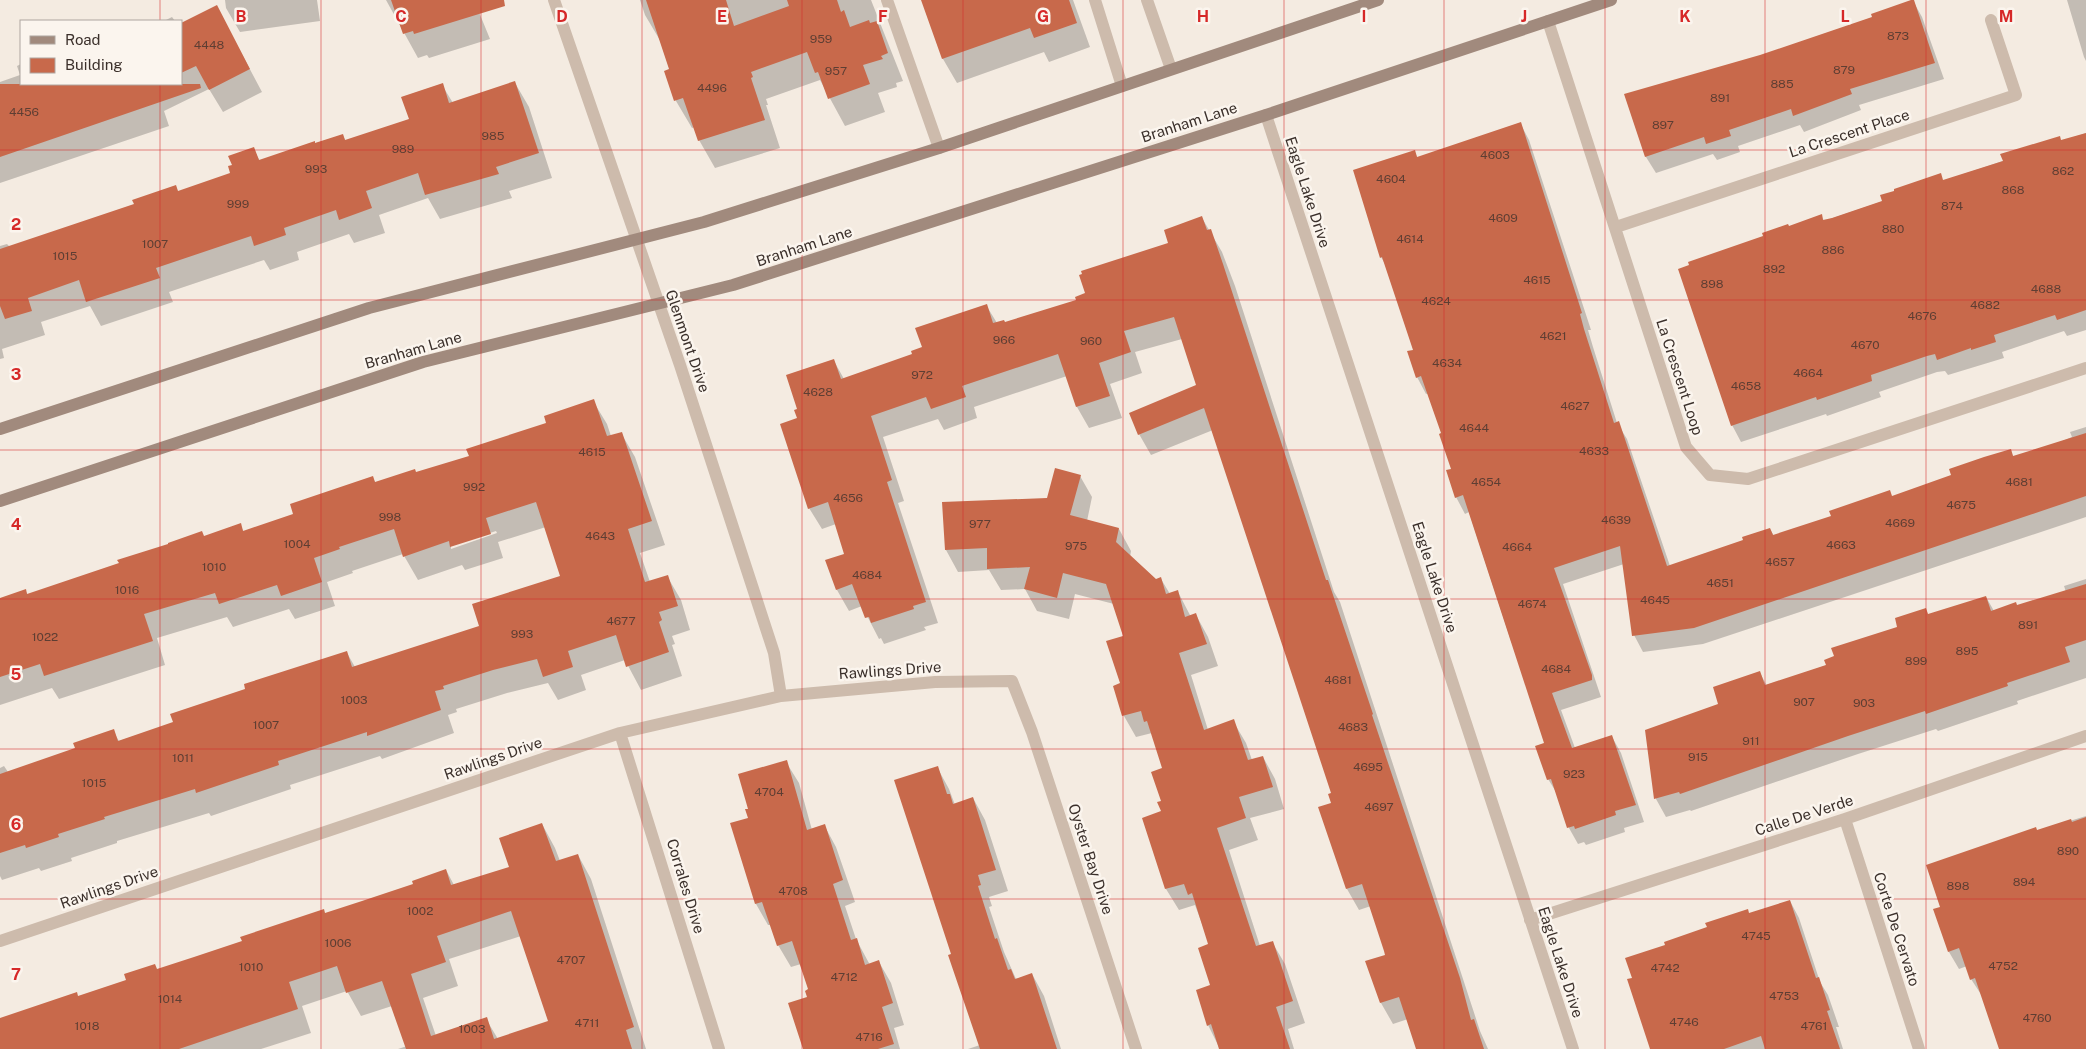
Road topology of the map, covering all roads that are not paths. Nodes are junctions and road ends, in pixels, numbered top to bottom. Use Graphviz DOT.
graph roads {
  1 [pos="554,0"];
  2 [pos="887,0"];
  3 [pos="1094,0"];
  4 [pos="1147,0"];
  5 [pos="1378,0"];
  6 [pos="1611,0"];
  7 [pos="1990,20"];
  8 [pos="1548,21"];
  9 [pos="1171,69"];
  10 [pos="1122,86"];
  11 [pos="1266,115"];
  12 [pos="939,148"];
  13 [pos="1616,227"];
  14 [pos="635,239"];
  15 [pos="658,304"];
  16 [pos="2086,368"];
  17 [pos="0,429"];
  18 [pos="0,501"];
  19 [pos="1012,681"];
  20 [pos="781,696"];
  21 [pos="620,733"];
  22 [pos="2086,736"];
  23 [pos="1845,819"];
  24 [pos="1530,920"];
  25 [pos="0,941"];
  26 [pos="719,1049"];
  27 [pos="1136,1049"];
  28 [pos="1573,1049"];
  29 [pos="1919,1049"];
  1 -- 14 [label="street, Glenmont Drive"];
  2 -- 12 [label="street"];
  3 -- 10 [label="street"];
  4 -- 9 [label="street"];
  5 -- 9 [label="main road"];
  6 -- 8 [label="main road, Branham Lane"];
  7 -- 13 [label="street, La Crescent Place"];
  8 -- 11 [label="main road, Branham Lane"];
  8 -- 13 [label="street, La Crescent Loop"];
  9 -- 10 [label="main road"];
  10 -- 12 [label="main road"];
  11 -- 15 [label="main road, Branham Lane"];
  11 -- 24 [label="street, Eagle Lake Drive"];
  12 -- 14 [label="main road"];
  13 -- 16 [label="street, La Crescent Loop"];
  14 -- 15 [label="street, Glenmont Drive"];
  14 -- 17 [label="main road"];
  15 -- 18 [label="main road, Branham Lane"];
  15 -- 20 [label="street, Glenmont Drive"];
  19 -- 20 [label="street, Rawlings Drive"];
  19 -- 27 [label="street, Oyster Bay Drive"];
  20 -- 21 [label="street, Rawlings Drive"];
  21 -- 25 [label="street, Rawlings Drive"];
  21 -- 26 [label="street, Corrales Drive"];
  22 -- 23 [label="street, Calle De Verde"];
  23 -- 24 [label="street, Calle De Verde"];
  23 -- 29 [label="street, Corte De Cervato"];
  24 -- 28 [label="street, Eagle Lake Drive"];
}
